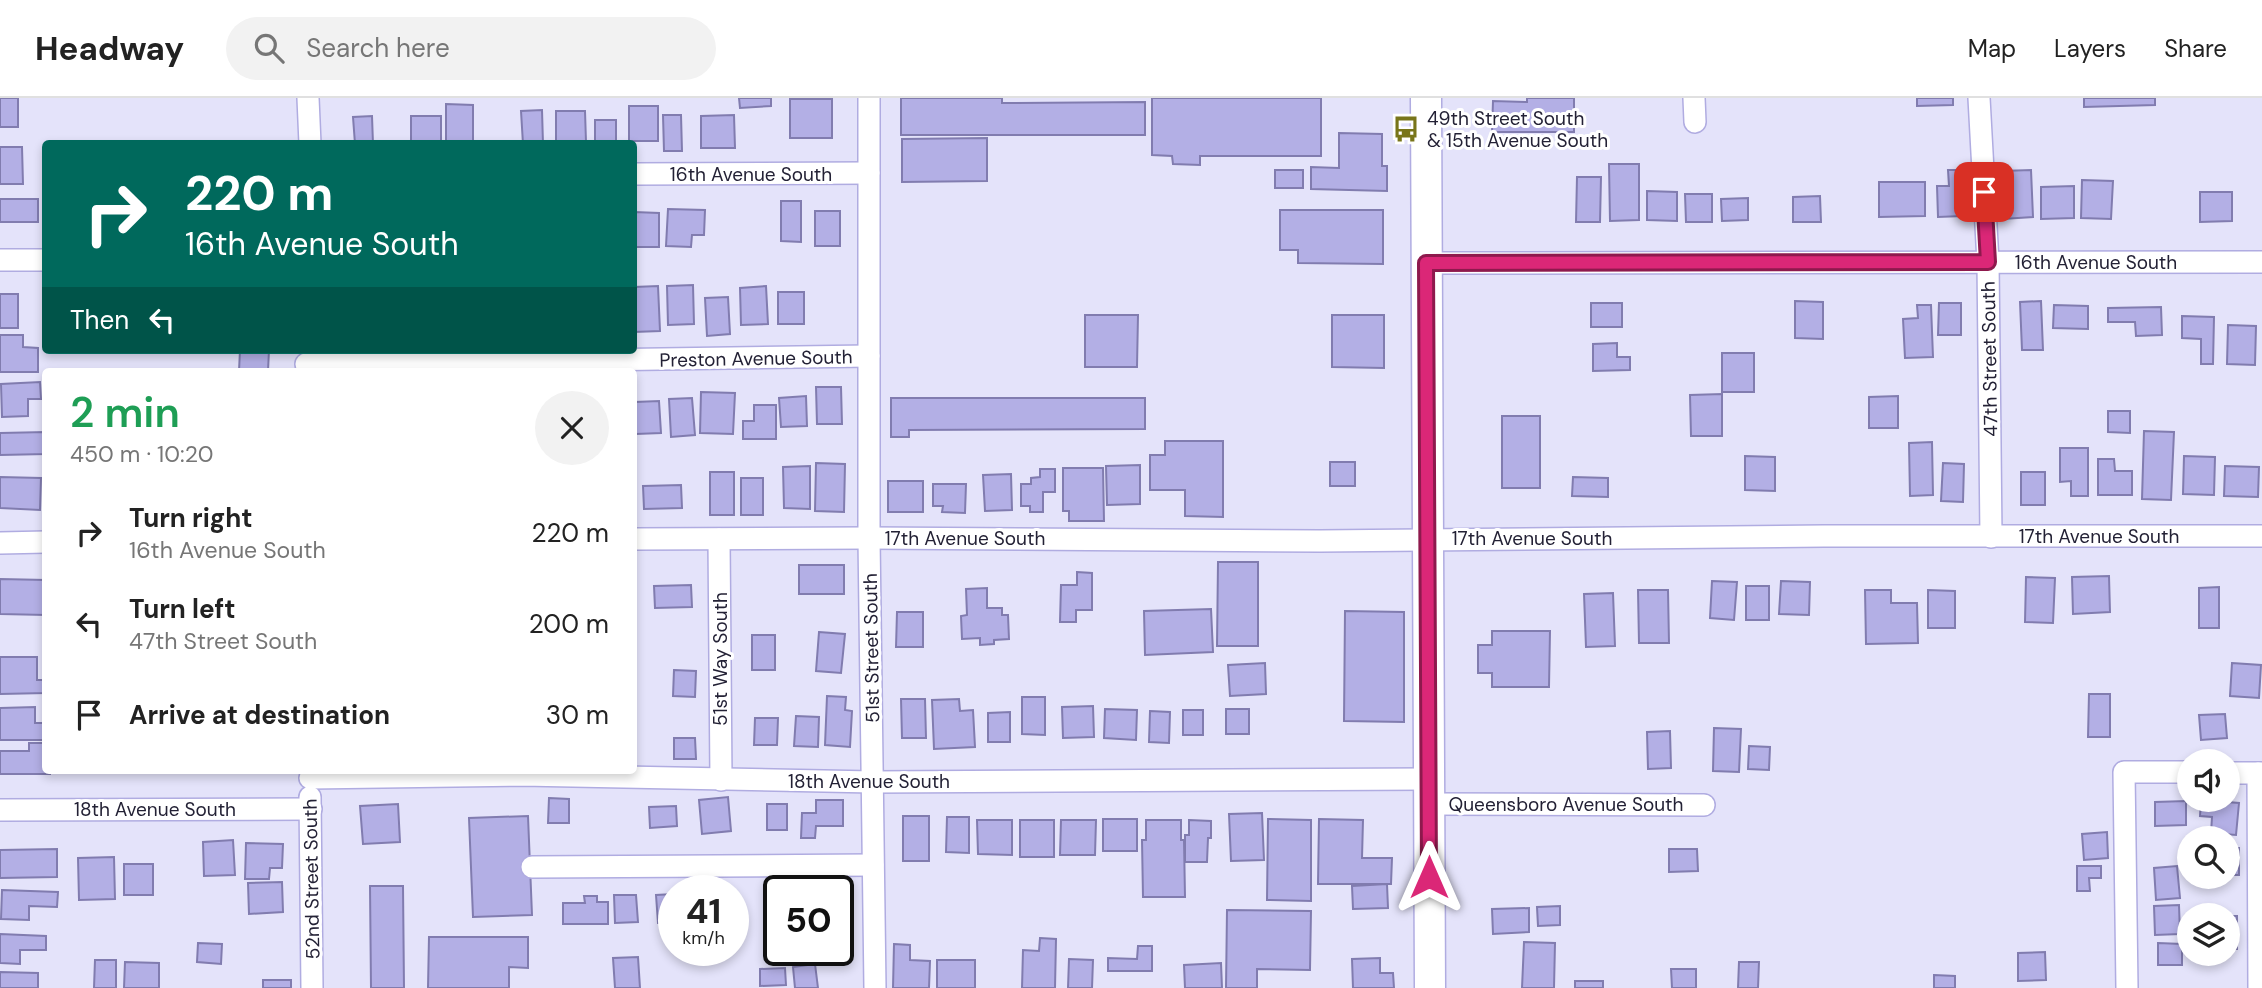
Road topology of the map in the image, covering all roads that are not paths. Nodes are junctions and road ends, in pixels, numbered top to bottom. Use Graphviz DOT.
graph roads {
  1 [pos="309,98"];
  2 [pos="869,98"];
  3 [pos="1426,98"];
  4 [pos="1694,98"];
  5 [pos="1979,98"];
  6 [pos="1695,122"];
  7 [pos="310,140"];
  8 [pos="869,173"];
  9 [pos="637,174"];
  10 [pos="0,260"];
  11 [pos="42,260"];
  12 [pos="1988,262"];
  13 [pos="2262,262"];
  14 [pos="1426,263"];
  15 [pos="869,356"];
  16 [pos="306,362"];
  17 [pos="2262,536"];
  18 [pos="1991,537"];
  19 [pos="869,538"];
  20 [pos="637,539"];
  21 [pos="719,539"];
  22 [pos="1428,539"];
  23 [pos="42,542"];
  24 [pos="0,543"];
  25 [pos="2177,772"];
  26 [pos="2240,773"];
  27 [pos="2260,773"];
  28 [pos="309,774"];
  29 [pos="572,774"];
  30 [pos="721,780"];
  31 [pos="873,782"];
  32 [pos="1429,792"];
  33 [pos="1704,805"];
  34 [pos="311,809"];
  35 [pos="0,810"];
  36 [pos="873,865"];
  37 [pos="532,867"];
  38 [pos="312,988"];
  39 [pos="875,988"];
  40 [pos="1430,988"];
  41 [pos="2127,988"];
  42 [pos="2259,988"];
  1 -- 7 [label="street"];
  2 -- 8 [label="street, 51st Street South"];
  3 -- 14 [label="main road"];
  4 -- 6 [label="street"];
  5 -- 12 [label="street, 47th Street South"];
  8 -- 9 [label="street, 16th Avenue South"];
  8 -- 15 [label="street, 51st Street South"];
  10 -- 11 [label="street"];
  12 -- 13 [label="street, 16th Avenue South"];
  12 -- 14 [label="street, 16th Avenue South"];
  12 -- 18 [label="street, 47th Street South"];
  14 -- 22 [label="main road"];
  15 -- 16 [label="street, Preston Avenue South"];
  15 -- 19 [label="street, 51st Street South"];
  17 -- 18 [label="street, 17th Avenue South"];
  18 -- 22 [label="street, 17th Avenue South"];
  19 -- 21 [label="street, 17th Avenue South"];
  19 -- 22 [label="street, 17th Avenue South"];
  19 -- 31 [label="street, 51st Street South"];
  20 -- 21 [label="street, 17th Avenue South"];
  21 -- 30 [label="street, 51st Way South"];
  22 -- 32 [label="main road"];
  23 -- 24 [label="street"];
  25 -- 41 [label="street"];
  26 -- 27 [label="street"];
  27 -- 42 [label="street"];
  28 -- 34 [label="street, 52nd Street South"];
  29 -- 30 [label="street, 18th Avenue South"];
  30 -- 31 [label="street, 18th Avenue South"];
  31 -- 32 [label="street, 18th Avenue South"];
  31 -- 36 [label="street, 51st Street South"];
  32 -- 33 [label="street, Queensboro Avenue South"];
  32 -- 40 [label="main road"];
  34 -- 35 [label="street, 18th Avenue South"];
  34 -- 38 [label="street, 52nd Street South"];
  36 -- 37 [label="street"];
  36 -- 39 [label="street, 51st Street South"];
}
